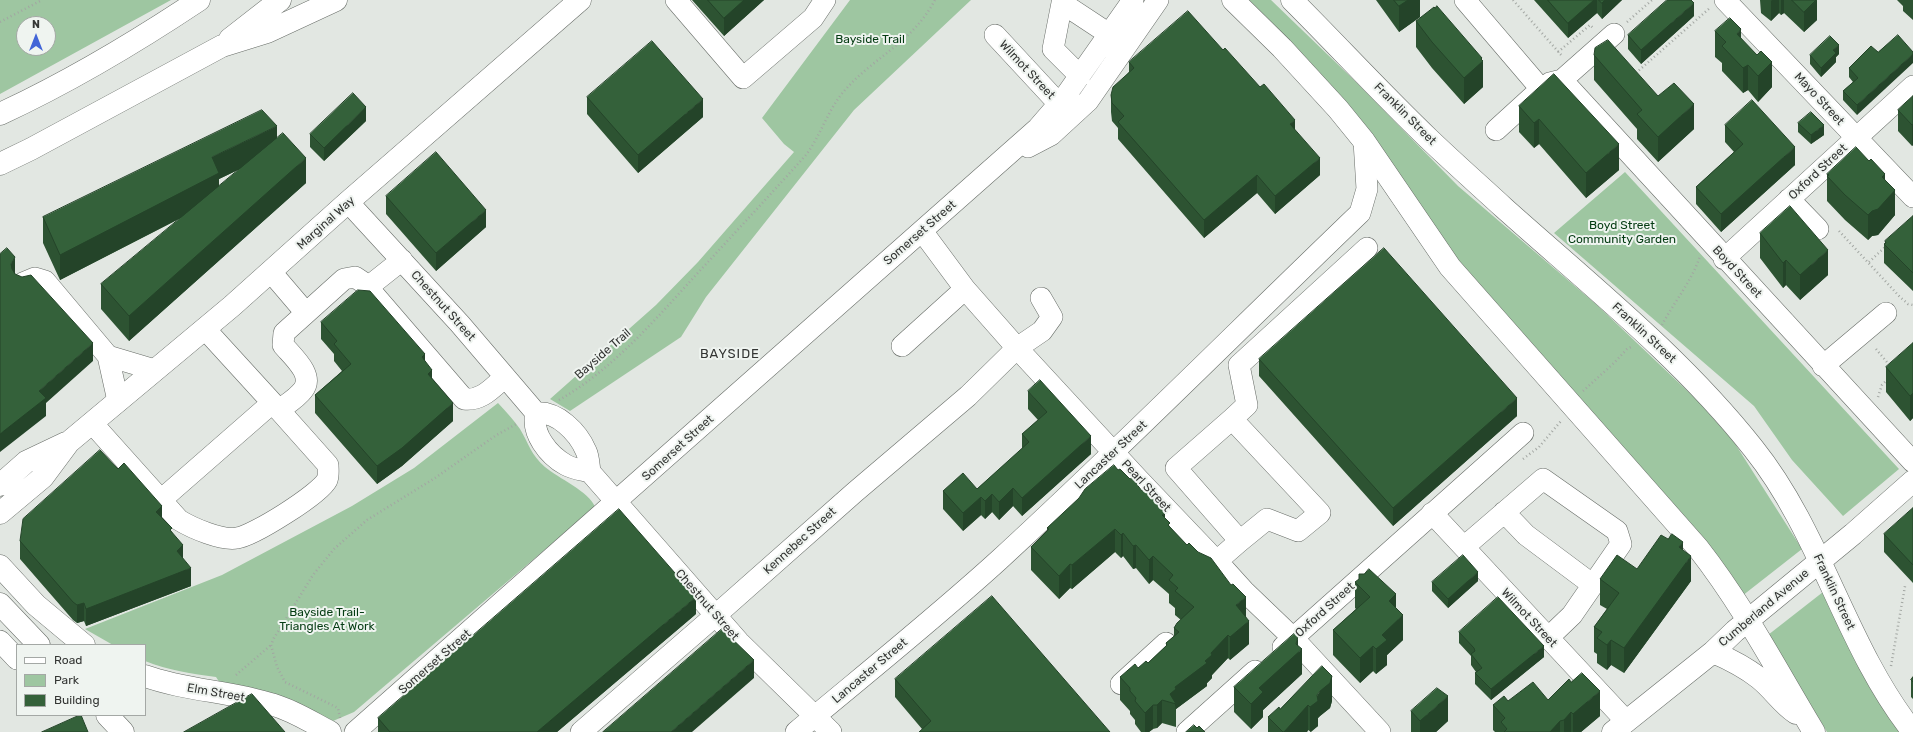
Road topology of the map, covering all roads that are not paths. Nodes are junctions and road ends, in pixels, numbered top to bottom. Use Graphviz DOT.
graph roads {
  1 [pos="200,0"];
  2 [pos="280,0"];
  3 [pos="336,0"];
  4 [pos="580,0"];
  5 [pos="676,0"];
  6 [pos="825,0"];
  7 [pos="1133,0"];
  8 [pos="1158,0"];
  9 [pos="1233,0"];
  10 [pos="1292,0"];
  11 [pos="1466,0"];
  12 [pos="1719,3"];
  13 [pos="1109,34"];
  14 [pos="1614,34"];
  15 [pos="994,35"];
  16 [pos="222,46"];
  17 [pos="1564,71"];
  18 [pos="1080,76"];
  19 [pos="1913,86"];
  20 [pos="1540,89"];
  21 [pos="1059,104"];
  22 [pos="0,114"];
  23 [pos="1496,130"];
  24 [pos="1856,138"];
  25 [pos="1364,141"];
  26 [pos="1000,163"];
  27 [pos="0,164"];
  28 [pos="1913,197"];
  29 [pos="1789,199"];
  30 [pos="348,202"];
  31 [pos="1818,229"];
  32 [pos="922,231"];
  33 [pos="1367,248"];
  34 [pos="1724,259"];
  35 [pos="402,260"];
  36 [pos="271,272"];
  37 [pos="23,283"];
  38 [pos="368,288"];
  39 [pos="965,289"];
  40 [pos="1041,298"];
  41 [pos="306,313"];
  42 [pos="1886,313"];
  43 [pos="205,329"];
  44 [pos="902,346"];
  45 [pos="1017,348"];
  46 [pos="108,356"];
  47 [pos="1823,366"];
  48 [pos="155,370"];
  49 [pos="505,377"];
  50 [pos="118,401"];
  51 [pos="275,407"];
  52 [pos="536,413"];
  53 [pos="1232,419"];
  54 [pos="92,424"];
  55 [pos="1524,433"];
  56 [pos="69,442"];
  57 [pos="1114,452"];
  58 [pos="1913,462"];
  59 [pos="590,472"];
  60 [pos="1913,481"];
  61 [pos="0,486"];
  62 [pos="161,500"];
  63 [pos="617,502"];
  64 [pos="1438,508"];
  65 [pos="1504,512"];
  66 [pos="0,513"];
  67 [pos="1240,541"];
  68 [pos="1464,547"];
  69 [pos="1820,560"];
  70 [pos="1217,561"];
  71 [pos="0,566"];
  72 [pos="1593,585"];
  73 [pos="0,604"];
  74 [pos="716,615"];
  75 [pos="1749,619"];
  76 [pos="1293,638"];
  77 [pos="1548,638"];
  78 [pos="0,641"];
  79 [pos="1166,643"];
  80 [pos="38,644"];
  81 [pos="83,644"];
  82 [pos="1713,652"];
  83 [pos="16,658"];
  84 [pos="146,676"];
  85 [pos="1121,684"];
  86 [pos="108,716"];
  87 [pos="815,716"];
  88 [pos="1620,726"];
  89 [pos="1810,726"];
  90 [pos="342,728"];
  91 [pos="1189,731"];
  92 [pos="123,732"];
  93 [pos="581,732"];
  94 [pos="796,732"];
  95 [pos="831,732"];
  96 [pos="1380,732"];
  97 [pos="1913,732"];
  1 -- 22 [label="main road"];
  2 -- 16 [label="main road"];
  3 -- 16 [label="main road"];
  4 -- 30 [label="main road, Marginal Way"];
  5 -- 6 [label="street"];
  7 -- 13 [label="street, Somerset Street"];
  8 -- 26 [label="street, Somerset Street"];
  9 -- 25 [label="main road"];
  10 -- 69 [label="main road, Franklin Street"];
  11 -- 20 [label="street"];
  12 -- 24 [label="street, Mayo Street"];
  13 -- 18 [label="street, Somerset Street"];
  13 -- 18 [label="street"];
  14 -- 17 [label="street"];
  15 -- 21 [label="street, Wilmot Street"];
  16 -- 27 [label="main road"];
  17 -- 20 [label="street"];
  17 -- 34 [label="street, Boyd Street"];
  18 -- 21 [label="street, Somerset Street"];
  19 -- 24 [label="street, Oxford Street"];
  20 -- 23 [label="street"];
  21 -- 26 [label="street, Somerset Street"];
  24 -- 28 [label="street, Mayo Street"];
  24 -- 29 [label="street, Oxford Street"];
  25 -- 57 [label="street, Lancaster Street"];
  25 -- 75 [label="main road"];
  26 -- 32 [label="street, Somerset Street"];
  29 -- 31 [label="street"];
  29 -- 34 [label="street, Oxford Street"];
  30 -- 35 [label="street, Chestnut Street"];
  30 -- 36 [label="main road, Marginal Way"];
  32 -- 39 [label="street, Pearl Street"];
  32 -- 63 [label="street, Somerset Street"];
  33 -- 53 [label="street"];
  34 -- 47 [label="street, Boyd Street"];
  35 -- 38 [label="street"];
  35 -- 49 [label="street, Chestnut Street"];
  36 -- 41 [label="street"];
  36 -- 43 [label="main road, Marginal Way"];
  37 -- 46 [label="street"];
  38 -- 41 [label="street"];
  38 -- 49 [label="street"];
  39 -- 44 [label="street"];
  39 -- 45 [label="street, Pearl Street"];
  40 -- 45 [label="street, Kennebec Street"];
  41 -- 51 [label="street"];
  42 -- 47 [label="street"];
  43 -- 48 [label="main road, Marginal Way"];
  43 -- 51 [label="street"];
  45 -- 57 [label="street, Pearl Street"];
  45 -- 74 [label="street, Kennebec Street"];
  46 -- 48 [label="street"];
  46 -- 50 [label="street"];
  47 -- 58 [label="street, Boyd Street"];
  48 -- 50 [label="main road, Marginal Way"];
  49 -- 52 [label="street, Chestnut Street"];
  50 -- 54 [label="main road, Marginal Way"];
  51 -- 62 [label="street"];
  51 -- 62 [label="street"];
  52 -- 59 [label="street"];
  52 -- 59 [label="street"];
  53 -- 67 [label="street"];
  53 -- 67 [label="street"];
  54 -- 56 [label="main road, Marginal Way"];
  54 -- 62 [label="street"];
  55 -- 64 [label="street, Oxford Street"];
  56 -- 61 [label="main road, Marginal Way"];
  56 -- 66 [label="main road, Marginal Way"];
  57 -- 70 [label="street, Pearl Street"];
  57 -- 87 [label="street, Lancaster Street"];
  59 -- 63 [label="street, Chestnut Street"];
  60 -- 69 [label="main road, Cumberland Avenue"];
  63 -- 74 [label="street, Chestnut Street"];
  63 -- 90 [label="street, Somerset Street"];
  64 -- 68 [label="street, Wilmot Street"];
  64 -- 76 [label="street, Oxford Street"];
  65 -- 68 [label="street"];
  65 -- 72 [label="street"];
  65 -- 72 [label="street"];
  67 -- 70 [label="street"];
  68 -- 77 [label="street, Wilmot Street"];
  69 -- 75 [label="main road, Cumberland Avenue"];
  69 -- 97 [label="main road, Franklin Street"];
  70 -- 76 [label="street, Pearl Street"];
  71 -- 81 [label="main road"];
  72 -- 77 [label="street"];
  73 -- 80 [label="main road"];
  74 -- 87 [label="street, Chestnut Street"];
  74 -- 93 [label="street, Kennebec Street"];
  75 -- 82 [label="main road, Cumberland Avenue"];
  75 -- 89 [label="main road"];
  76 -- 91 [label="street, Oxford Street"];
  76 -- 96 [label="street, Pearl Street"];
  77 -- 88 [label="street, Wilmot Street"];
  78 -- 83 [label="street"];
  79 -- 85 [label="street"];
  82 -- 88 [label="main road, Cumberland Avenue"];
  82 -- 89 [label="main road"];
  84 -- 90 [label="main road, Elm Street"];
  86 -- 92 [label="main road"];
  87 -- 94 [label="street, Lancaster Street"];
  87 -- 95 [label="street, Chestnut Street"];
}
